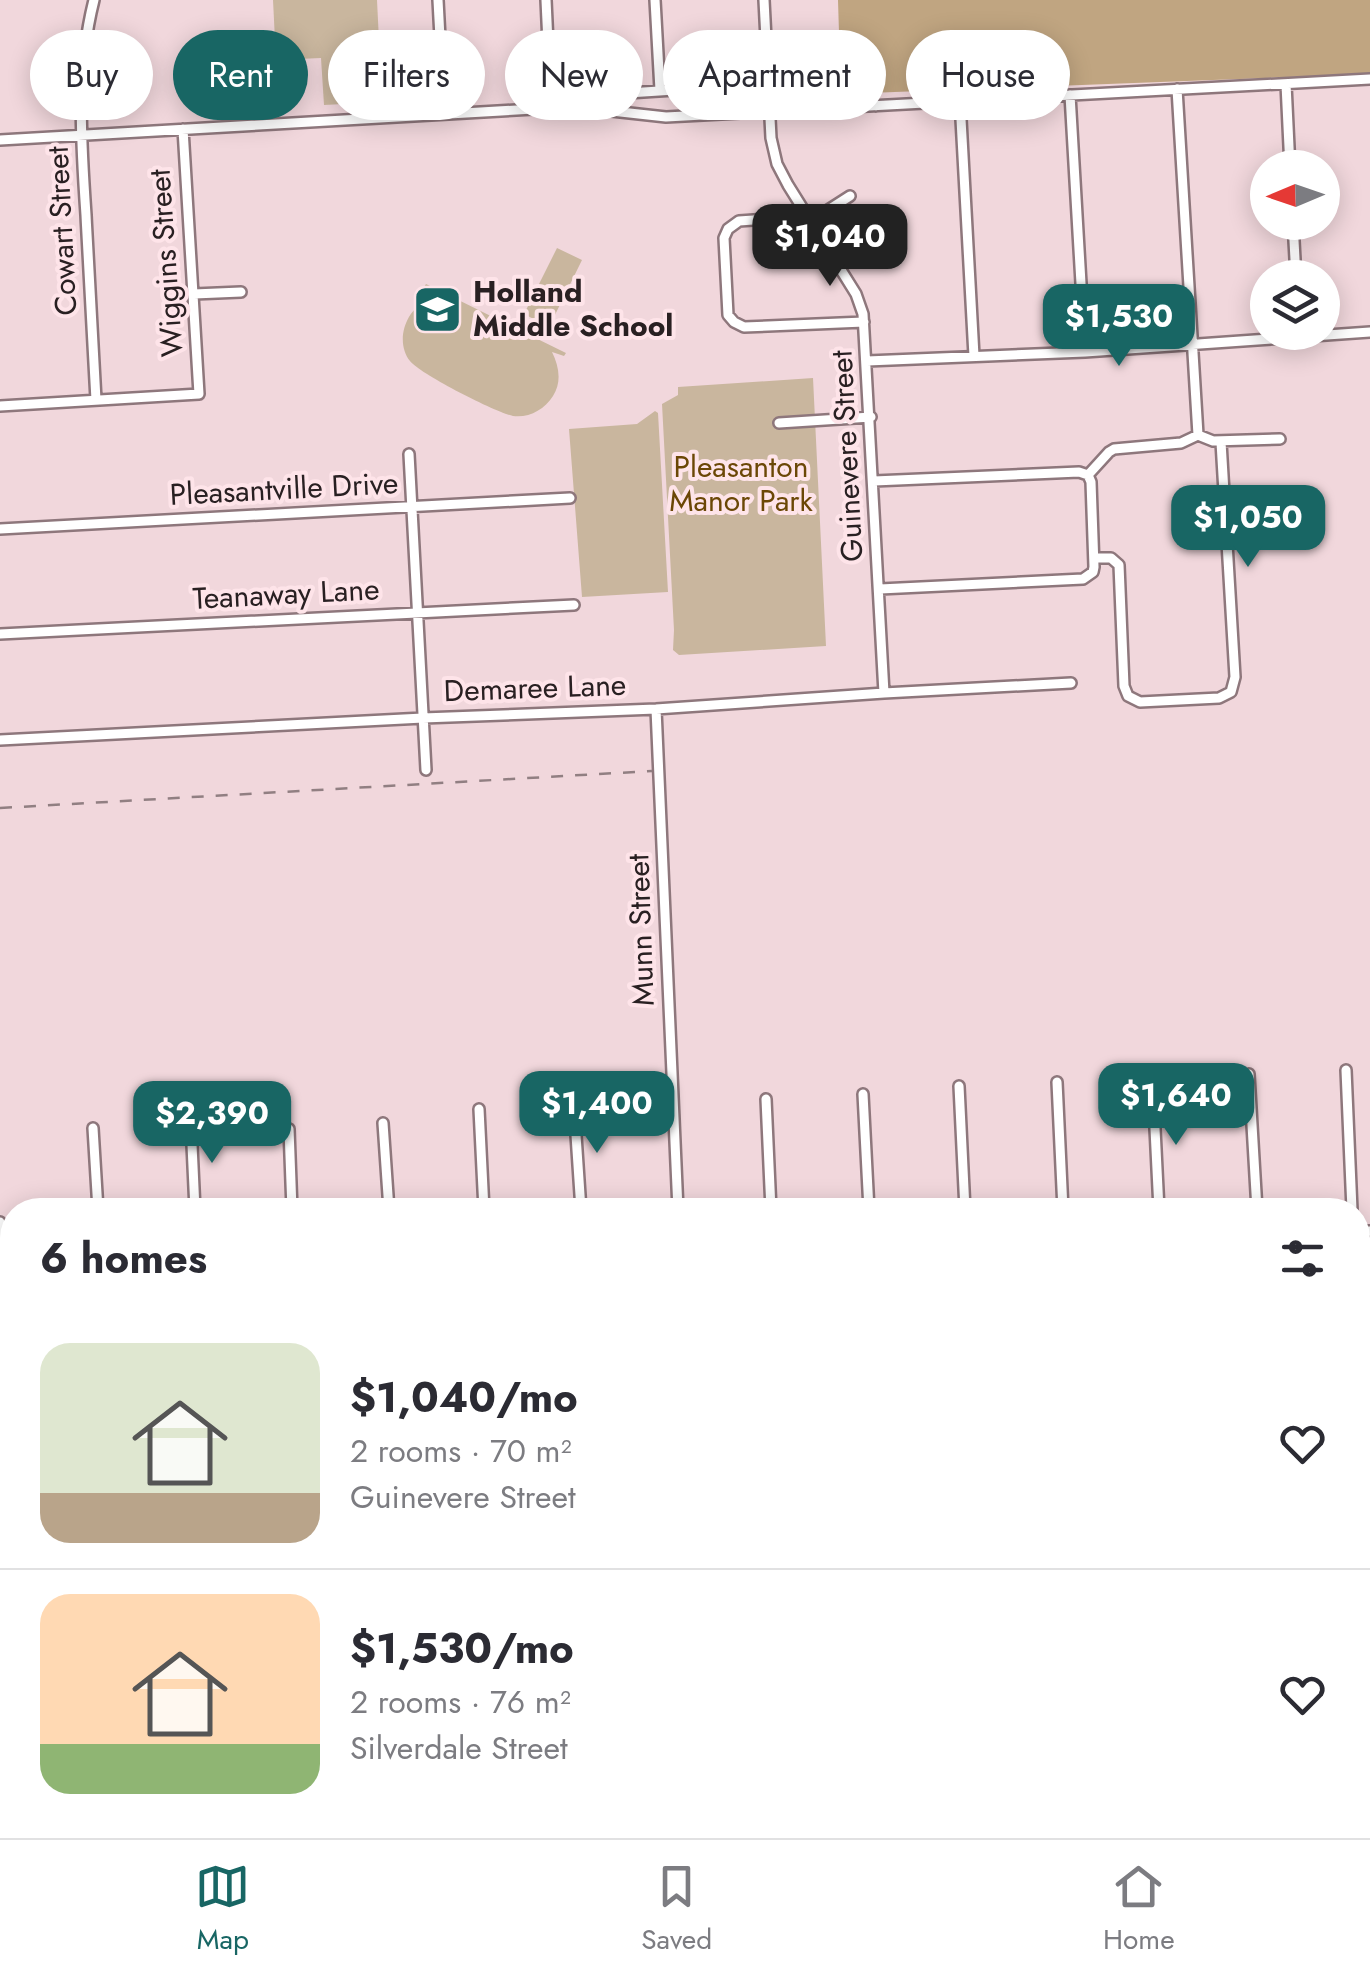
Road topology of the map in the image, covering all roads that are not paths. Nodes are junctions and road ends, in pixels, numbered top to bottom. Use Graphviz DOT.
graph roads {
  1 [pos="94,0"];
  2 [pos="438,0"];
  3 [pos="546,0"];
  4 [pos="655,0"];
  5 [pos="764,0"];
  6 [pos="440,30"];
  7 [pos="549,30"];
  8 [pos="765,30"];
  9 [pos="1370,79"];
  10 [pos="1286,84"];
  11 [pos="660,90"];
  12 [pos="663,90"];
  13 [pos="1177,90"];
  14 [pos="643,92"];
  15 [pos="1070,95"];
  16 [pos="340,120"];
  17 [pos="770,120"];
  18 [pos="961,120"];
  19 [pos="183,129"];
  20 [pos="81,136"];
  21 [pos="0,140"];
  22 [pos="1289,150"];
  23 [pos="850,196"];
  24 [pos="810,219"];
  25 [pos="242,292"];
  26 [pos="194,294"];
  27 [pos="864,322"];
  28 [pos="1370,332"];
  29 [pos="1340,333"];
  30 [pos="1250,339"];
  31 [pos="1192,344"];
  32 [pos="1086,352"];
  33 [pos="974,356"];
  34 [pos="866,361"];
  35 [pos="96,400"];
  36 [pos="0,406"];
  37 [pos="870,417"];
  38 [pos="778,423"];
  39 [pos="1198,434"];
  40 [pos="1280,439"];
  41 [pos="1221,442"];
  42 [pos="409,454"];
  43 [pos="1088,475"];
  44 [pos="874,481"];
  45 [pos="570,498"];
  46 [pos="411,507"];
  47 [pos="0,528"];
  48 [pos="1094,558"];
  49 [pos="880,589"];
  50 [pos="574,605"];
  51 [pos="417,612"];
  52 [pos="0,634"];
  53 [pos="1071,684"];
  54 [pos="884,693"];
  55 [pos="656,708"];
  56 [pos="422,718"];
  57 [pos="0,740"];
  58 [pos="426,770"];
  59 [pos="1346,1070"];
  60 [pos="1249,1074"];
  61 [pos="1057,1082"];
  62 [pos="958,1086"];
  63 [pos="1153,1088"];
  64 [pos="863,1094"];
  65 [pos="766,1099"];
  66 [pos="574,1105"];
  67 [pos="480,1109"];
  68 [pos="383,1123"];
  69 [pos="191,1124"];
  70 [pos="93,1128"];
  71 [pos="288,1129"];
  72 [pos="97,1198"];
  73 [pos="194,1198"];
  74 [pos="291,1198"];
  75 [pos="387,1198"];
  76 [pos="484,1198"];
  77 [pos="580,1198"];
  78 [pos="677,1198"];
  79 [pos="770,1198"];
  80 [pos="868,1198"];
  81 [pos="963,1198"];
  82 [pos="1062,1198"];
  83 [pos="1159,1198"];
  84 [pos="1256,1198"];
  85 [pos="1351,1198"];
  1 -- 20 [label="street, Cowart Street"];
  2 -- 6 [label="street"];
  3 -- 7 [label="street"];
  4 -- 11 [label="street"];
  5 -- 8 [label="street, Guinevere Street"];
  9 -- 10 [label="street"];
  10 -- 13 [label="street"];
  10 -- 22 [label="street"];
  11 -- 12 [label="street"];
  11 -- 14 [label="street"];
  13 -- 15 [label="street"];
  13 -- 31 [label="street"];
  15 -- 32 [label="street"];
  16 -- 19 [label="street"];
  17 -- 24 [label="street, Guinevere Street"];
  18 -- 33 [label="street"];
  19 -- 20 [label="street"];
  19 -- 26 [label="street, Wiggins Street"];
  20 -- 21 [label="street"];
  20 -- 35 [label="street, Cowart Street"];
  23 -- 24 [label="street"];
  24 -- 27 [label="street, Guinevere Street"];
  24 -- 27 [label="street"];
  25 -- 26 [label="street"];
  26 -- 35 [label="street, Wiggins Street"];
  27 -- 34 [label="street, Guinevere Street"];
  28 -- 29 [label="street"];
  30 -- 31 [label="street"];
  31 -- 32 [label="street"];
  31 -- 39 [label="street"];
  32 -- 33 [label="street"];
  33 -- 34 [label="street"];
  34 -- 37 [label="street, Guinevere Street"];
  35 -- 36 [label="street"];
  37 -- 38 [label="street"];
  37 -- 44 [label="street, Guinevere Street"];
  39 -- 41 [label="street"];
  39 -- 43 [label="street"];
  40 -- 41 [label="street"];
  41 -- 48 [label="street"];
  42 -- 46 [label="street"];
  43 -- 44 [label="street"];
  43 -- 48 [label="street"];
  44 -- 49 [label="street, Guinevere Street"];
  45 -- 46 [label="street, Pleasantville Drive"];
  46 -- 47 [label="street, Pleasantville Drive"];
  46 -- 51 [label="street"];
  48 -- 49 [label="street"];
  49 -- 54 [label="street, Guinevere Street"];
  50 -- 51 [label="street, Teanaway Lane"];
  51 -- 52 [label="street, Teanaway Lane"];
  51 -- 56 [label="street"];
  53 -- 54 [label="street, Demaree Lane"];
  54 -- 55 [label="street, Demaree Lane"];
  55 -- 56 [label="street, Demaree Lane"];
  55 -- 78 [label="street, Munn Street"];
  56 -- 57 [label="street, Demaree Lane"];
  56 -- 58 [label="street"];
  59 -- 85 [label="street"];
  60 -- 84 [label="street"];
  61 -- 82 [label="street"];
  62 -- 81 [label="street"];
  63 -- 83 [label="street"];
  64 -- 80 [label="street"];
  65 -- 79 [label="street"];
  66 -- 77 [label="street"];
  67 -- 76 [label="street"];
  68 -- 75 [label="street"];
  69 -- 73 [label="street"];
  70 -- 72 [label="street"];
  71 -- 74 [label="street"];
}
